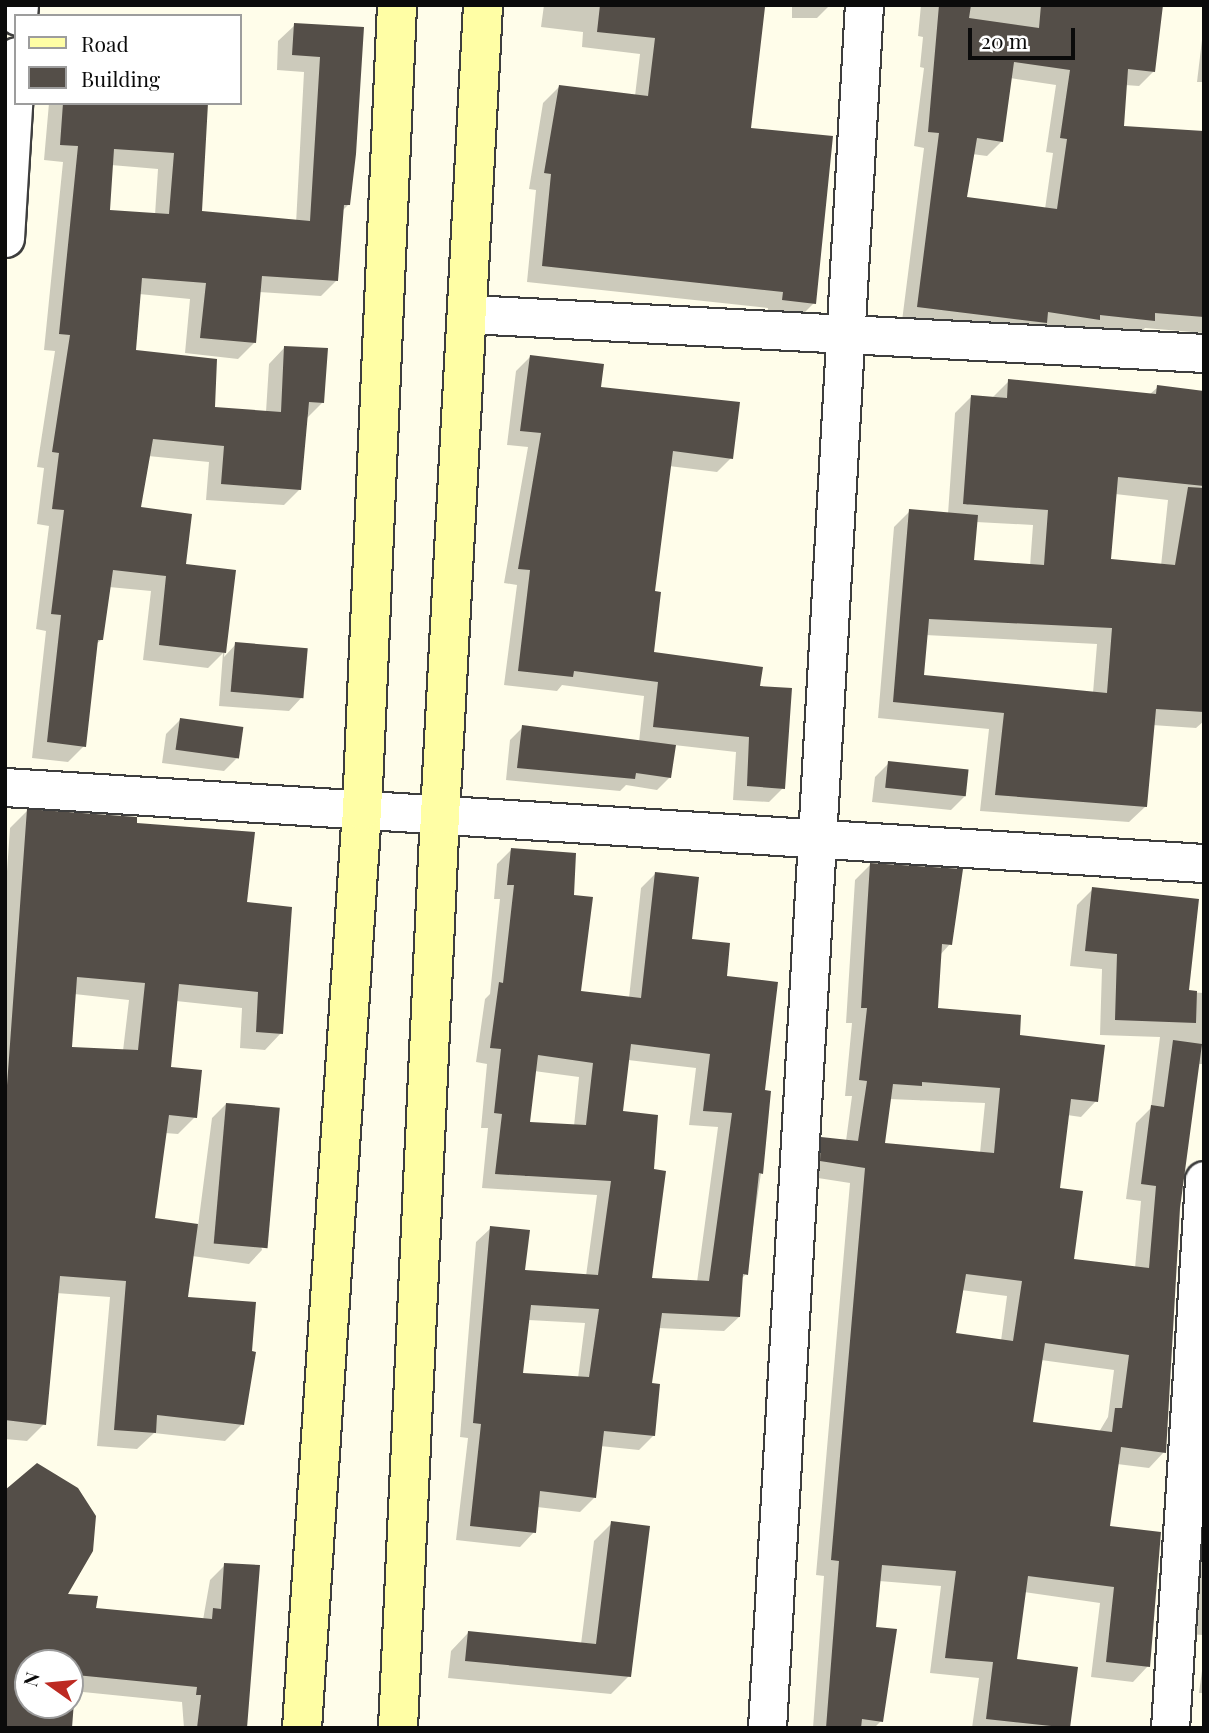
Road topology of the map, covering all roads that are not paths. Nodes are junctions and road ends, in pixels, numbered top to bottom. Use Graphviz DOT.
graph roads {
  1 [pos="397,5"];
  2 [pos="483,5"];
  3 [pos="864,5"];
  4 [pos="14,89"];
  5 [pos="5,238"];
  6 [pos="470,314"];
  7 [pos="845,331"];
  8 [pos="1204,353"];
  9 [pos="5,787"];
  10 [pos="362,810"];
  11 [pos="440,815"];
  12 [pos="815,838"];
  13 [pos="1204,863"];
  14 [pos="1204,1180"];
  15 [pos="302,1728"];
  16 [pos="398,1728"];
  17 [pos="767,1728"];
  18 [pos="1170,1728"];
  1 -- 10 [label="main road"];
  2 -- 6 [label="main road"];
  3 -- 7 [label="street"];
  4 -- 5 [label="street"];
  6 -- 7 [label="street"];
  6 -- 11 [label="main road"];
  7 -- 8 [label="street"];
  7 -- 12 [label="street"];
  9 -- 10 [label="street"];
  10 -- 11 [label="street"];
  10 -- 15 [label="main road"];
  11 -- 12 [label="street"];
  11 -- 16 [label="main road"];
  12 -- 13 [label="street"];
  12 -- 17 [label="street"];
  14 -- 18 [label="street"];
}
